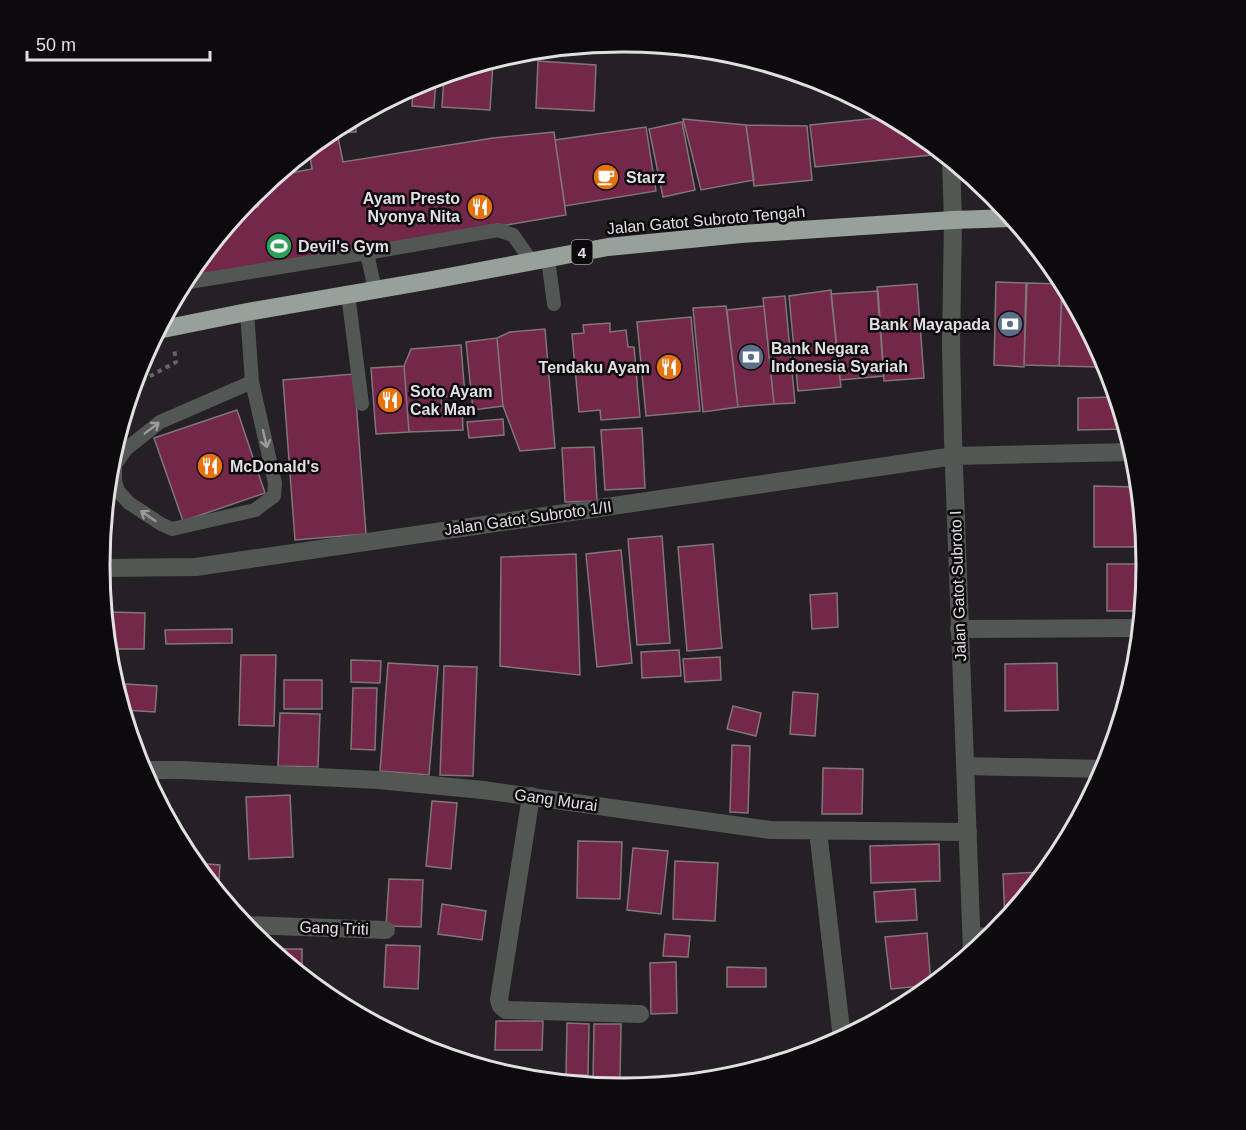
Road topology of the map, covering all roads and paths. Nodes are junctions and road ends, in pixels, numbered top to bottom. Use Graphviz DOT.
graph roads {
  1 [pos="951,172"];
  2 [pos="1000,218"];
  3 [pos="953,220"];
  4 [pos="367,253"];
  5 [pos="540,260"];
  6 [pos="197,281"];
  7 [pos="375,290"];
  8 [pos="348,294"];
  9 [pos="554,304"];
  10 [pos="247,312"];
  11 [pos="168,328"];
  12 [pos="166,333"];
  13 [pos="146,379"];
  14 [pos="252,382"];
  15 [pos="362,404"];
  16 [pos="1123,452"];
  17 [pos="123,454"];
  18 [pos="954,456"];
  19 [pos="116,493"];
  20 [pos="110,568"];
  21 [pos="1131,628"];
  22 [pos="959,629"];
  23 [pos="965,766"];
  24 [pos="1093,769"];
  25 [pos="154,770"];
  26 [pos="531,796"];
  27 [pos="818,831"];
  28 [pos="968,832"];
  29 [pos="260,926"];
  30 [pos="386,930"];
  31 [pos="972,940"];
  32 [pos="640,1014"];
  33 [pos="841,1029"];
  1 -- 3 [label="street, Jalan Gatot Subroto I"];
  2 -- 3 [label="highway, Jalan Gatot Subroto Tengah / 4"];
  3 -- 5 [label="highway, Jalan Gatot Subroto Tengah / 4"];
  3 -- 18 [label="street, Jalan Gatot Subroto I"];
  4 -- 5 [label="lane"];
  4 -- 6 [label="lane"];
  4 -- 7 [label="lane"];
  5 -- 7 [label="highway, Jalan Gatot Subroto Tengah / 4"];
  5 -- 9 [label="lane"];
  7 -- 8 [label="highway, Jalan Gatot Subroto Tengah / 4"];
  8 -- 10 [label="highway, Jalan Gatot Subroto Tengah / 4"];
  8 -- 15 [label="lane"];
  10 -- 11 [label="highway, Jalan Gatot Subroto Tengah / 4"];
  10 -- 14 [label="lane"];
  12 -- 13 [label="path"];
  17 -- 14 [label="lane, one-way"];
  14 -- 19 [label="lane, one-way"];
  16 -- 18 [label="street, Jalan Gatot Subroto 1/II"];
  18 -- 20 [label="street, Jalan Gatot Subroto 1/II"];
  18 -- 22 [label="street, Jalan Gatot Subroto I"];
  21 -- 22 [label="street"];
  22 -- 23 [label="street, Jalan Gatot Subroto I"];
  23 -- 24 [label="street"];
  23 -- 28 [label="street, Jalan Gatot Subroto I"];
  25 -- 26 [label="street, Gang Murai"];
  26 -- 27 [label="street, Gang Murai"];
  26 -- 32 [label="street"];
  27 -- 28 [label="street, Gang Murai"];
  27 -- 33 [label="street"];
  28 -- 31 [label="street, Jalan Gatot Subroto I"];
  29 -- 30 [label="street, Gang Triti"];
}
